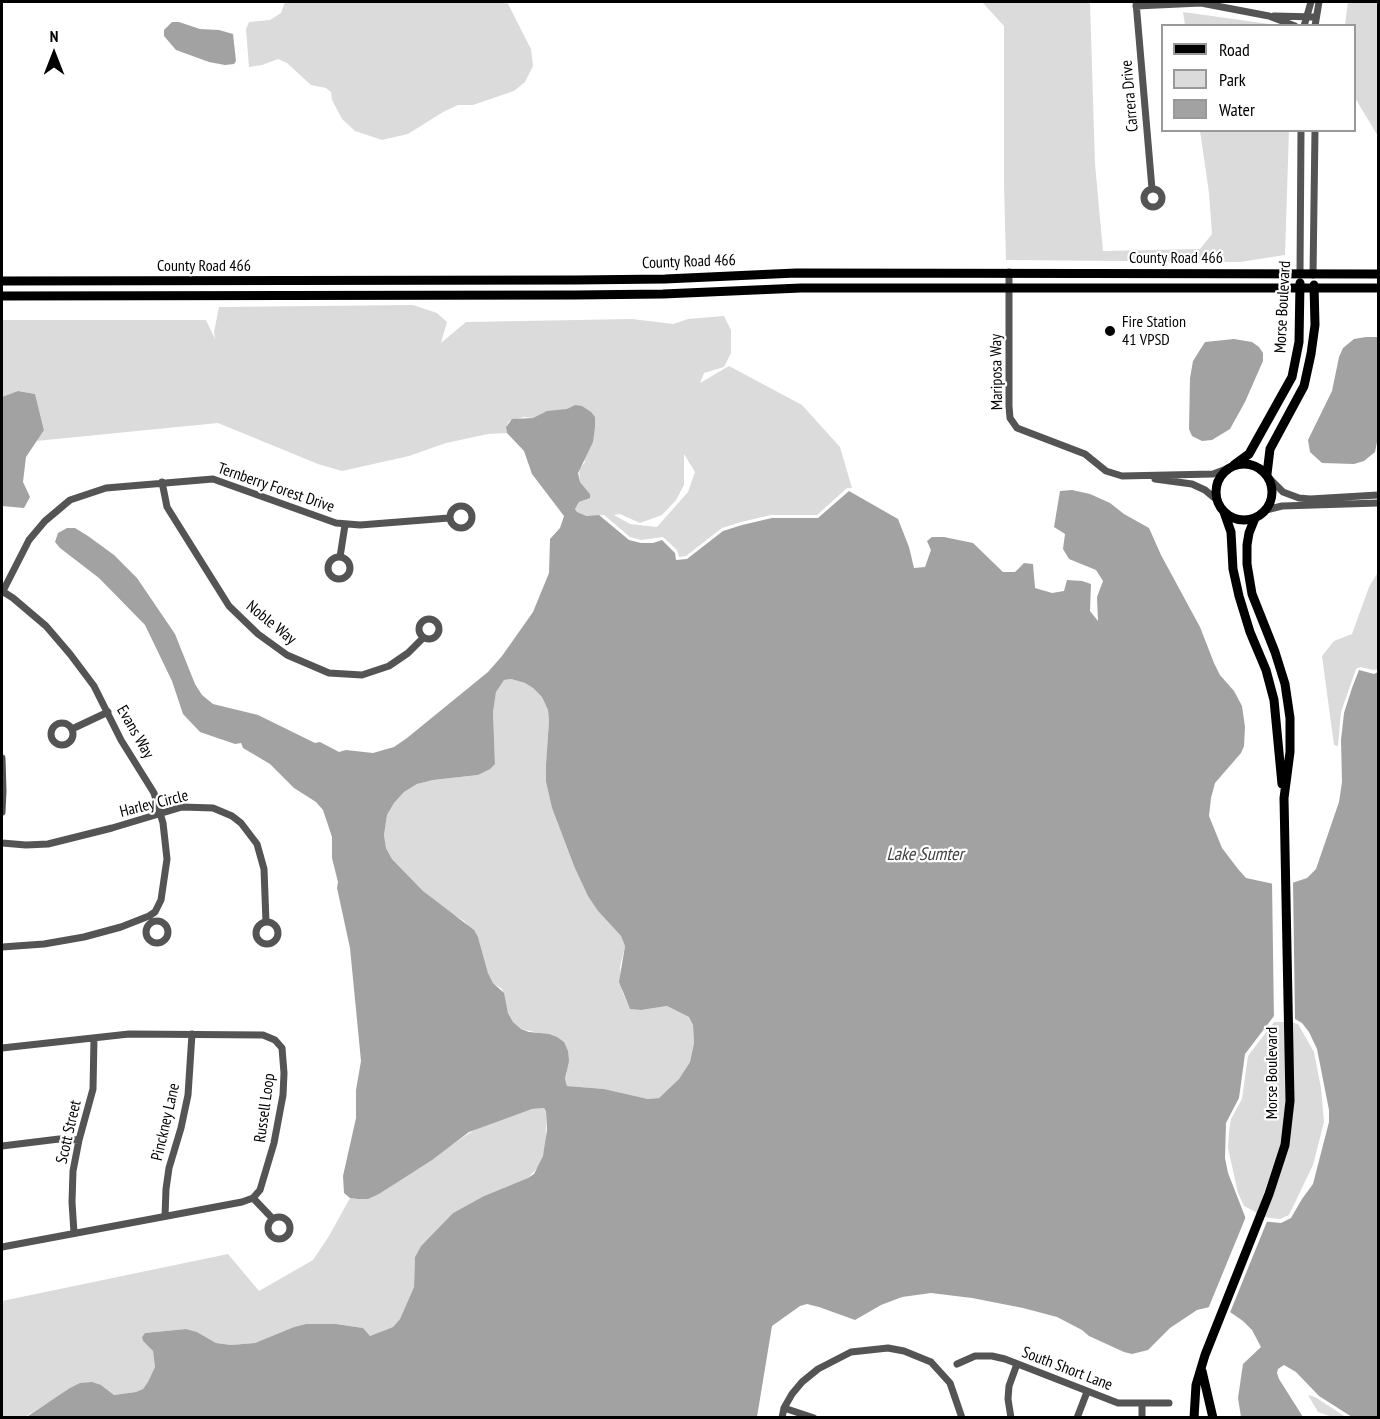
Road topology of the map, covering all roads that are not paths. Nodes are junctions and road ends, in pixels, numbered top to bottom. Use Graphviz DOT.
graph roads {
  1 [pos="1311,2"];
  2 [pos="1319,2"];
  3 [pos="1136,4"];
  4 [pos="1269,16"];
  5 [pos="1306,17"];
  6 [pos="1315,21"];
  7 [pos="1291,24"];
  8 [pos="1304,24"];
  9 [pos="1301,132"];
  10 [pos="1315,132"];
  11 [pos="1152,189"];
  12 [pos="1009,272"];
  13 [pos="1300,274"];
  14 [pos="1313,274"];
  15 [pos="1378,274"];
  16 [pos="2,281"];
  17 [pos="1009,287"];
  18 [pos="1300,288"];
  19 [pos="1378,288"];
  20 [pos="1314,289"];
  21 [pos="2,296"];
  22 [pos="1231,466"];
  23 [pos="1141,477"];
  24 [pos="1269,477"];
  25 [pos="162,482"];
  26 [pos="1378,495"];
  27 [pos="1217,500"];
  28 [pos="1378,503"];
  29 [pos="1266,510"];
  30 [pos="1224,512"];
  31 [pos="449,518"];
  32 [pos="1255,519"];
  33 [pos="345,525"];
  34 [pos="340,557"];
  35 [pos="2,592"];
  36 [pos="423,638"];
  37 [pos="108,712"];
  38 [pos="72,729"];
  39 [pos="2,758"];
  40 [pos="1284,798"];
  41 [pos="2,812"];
  42 [pos="160,814"];
  43 [pos="2,843"];
  44 [pos="266,922"];
  45 [pos="2,947"];
  46 [pos="192,1034"];
  47 [pos="94,1038"];
  48 [pos="2,1048"];
  49 [pos="79,1140"];
  50 [pos="2,1146"];
  51 [pos="253,1198"];
  52 [pos="165,1216"];
  53 [pos="273,1219"];
  54 [pos="74,1233"];
  55 [pos="2,1247"];
  56 [pos="957,1364"];
  57 [pos="1017,1364"];
  58 [pos="1202,1369"];
  59 [pos="1206,1391"];
  60 [pos="1087,1392"];
  61 [pos="1169,1403"];
  62 [pos="1142,1404"];
  63 [pos="784,1408"];
  64 [pos="782,1418"];
  65 [pos="814,1418"];
  66 [pos="962,1418"];
  67 [pos="1011,1418"];
  68 [pos="1077,1418"];
  69 [pos="1142,1418"];
  70 [pos="1194,1418"];
  71 [pos="1208,1418"];
  72 [pos="1213,1418"];
  1 -- 5 [label="street"];
  2 -- 6 [label="street"];
  3 -- 4 [label="street"];
  3 -- 11 [label="street, Carrera Drive"];
  4 -- 5 [label="street"];
  4 -- 7 [label="street"];
  5 -- 6 [label="street"];
  5 -- 8 [label="street"];
  9 -- 13 [label="street, Morse Boulevard"];
  10 -- 14 [label="street, Morse Boulevard"];
  12 -- 13 [label="main road, County Road 466"];
  12 -- 16 [label="main road, County Road 466"];
  12 -- 17 [label="street"];
  13 -- 14 [label="main road, County Road 466"];
  13 -- 18 [label="main road, Morse Boulevard"];
  14 -- 15 [label="main road, County Road 466"];
  14 -- 20 [label="main road, Morse Boulevard"];
  17 -- 18 [label="main road, County Road 466"];
  17 -- 21 [label="main road, County Road 466"];
  17 -- 23 [label="street, Mariposa Way"];
  18 -- 20 [label="main road, County Road 466"];
  18 -- 22 [label="main road, Morse Boulevard"];
  19 -- 20 [label="main road, County Road 466"];
  20 -- 24 [label="main road, Morse Boulevard"];
  22 -- 23 [label="street, Mariposa Way"];
  22 -- 24 [label="main road"];
  22 -- 27 [label="main road"];
  23 -- 27 [label="street, Mariposa Way"];
  24 -- 26 [label="street"];
  24 -- 29 [label="main road"];
  25 -- 33 [label="street, Ternberry Forest Drive"];
  25 -- 35 [label="street, Ternberry Forest Drive"];
  25 -- 36 [label="street, Noble Way"];
  27 -- 30 [label="main road"];
  28 -- 29 [label="street"];
  29 -- 32 [label="main road"];
  30 -- 32 [label="main road"];
  30 -- 40 [label="main road, Morse Boulevard"];
  31 -- 33 [label="street, Ternberry Forest Drive"];
  32 -- 40 [label="main road, Morse Boulevard"];
  33 -- 34 [label="street"];
  35 -- 37 [label="street, Evans Way"];
  37 -- 38 [label="street"];
  37 -- 42 [label="street, Evans Way"];
  39 -- 41 [label="street"];
  40 -- 58 [label="main road, Morse Boulevard"];
  42 -- 43 [label="street, Harley Circle"];
  42 -- 44 [label="street, Harley Circle"];
  42 -- 45 [label="street, Evans Way"];
  46 -- 47 [label="street, Russell Loop"];
  46 -- 51 [label="street, Russell Loop"];
  46 -- 52 [label="street, Pinckney Lane"];
  47 -- 48 [label="street, Russell Loop"];
  47 -- 49 [label="street, Scott Street"];
  49 -- 50 [label="street"];
  49 -- 54 [label="street, Scott Street"];
  51 -- 52 [label="street"];
  51 -- 53 [label="street"];
  52 -- 54 [label="street"];
  54 -- 55 [label="street"];
  56 -- 57 [label="street, South Short Lane"];
  57 -- 60 [label="street, South Short Lane"];
  57 -- 67 [label="street"];
  58 -- 59 [label="main road, Morse Boulevard"];
  58 -- 70 [label="main road, Morse Boulevard"];
  59 -- 71 [label="main road, Morse Boulevard"];
  59 -- 72 [label="main road, Morse Boulevard"];
  60 -- 62 [label="street, South Short Lane"];
  60 -- 68 [label="street"];
  61 -- 62 [label="street, South Short Lane"];
  62 -- 69 [label="street"];
  63 -- 64 [label="street"];
  63 -- 65 [label="street"];
  63 -- 66 [label="street"];
}
